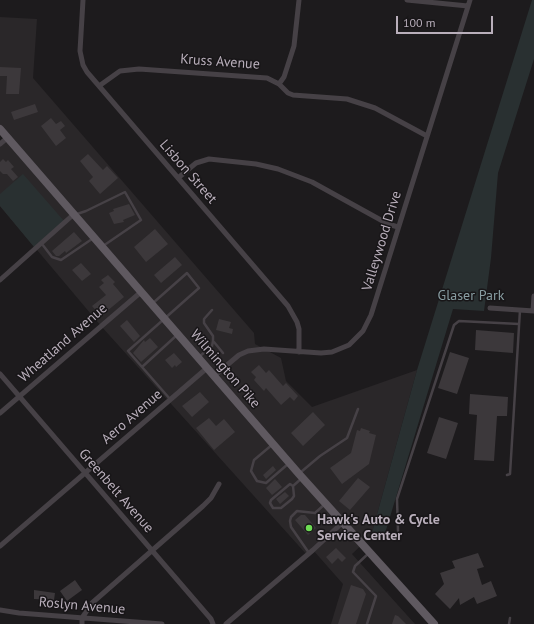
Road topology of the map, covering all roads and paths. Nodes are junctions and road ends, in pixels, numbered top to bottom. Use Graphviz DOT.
graph roads {
  1 [pos="83,0"];
  2 [pos="299,0"];
  3 [pos="407,0"];
  4 [pos="470,0"];
  5 [pos="468,6"];
  6 [pos="279,84"];
  7 [pos="99,86"];
  8 [pos="0,129"];
  9 [pos="427,136"];
  10 [pos="8,138"];
  11 [pos="0,144"];
  12 [pos="178,178"];
  13 [pos="74,214"];
  14 [pos="398,227"];
  15 [pos="94,237"];
  16 [pos="42,244"];
  17 [pos="102,246"];
  18 [pos="0,280"];
  19 [pos="141,292"];
  20 [pos="534,296"];
  21 [pos="151,304"];
  22 [pos="490,308"];
  23 [pos="212,310"];
  24 [pos="520,310"];
  25 [pos="534,311"];
  26 [pos="164,318"];
  27 [pos="519,324"];
  28 [pos="178,334"];
  29 [pos="214,341"];
  30 [pos="300,352"];
  31 [pos="223,353"];
  32 [pos="198,358"];
  33 [pos="142,366"];
  34 [pos="207,368"];
  35 [pos="0,374"];
  36 [pos="214,376"];
  37 [pos="20,396"];
  38 [pos="170,400"];
  39 [pos="358,409"];
  40 [pos="0,413"];
  41 [pos="273,444"];
  42 [pos="289,463"];
  43 [pos="85,473"];
  44 [pos="507,475"];
  45 [pos="300,476"];
  46 [pos="219,484"];
  47 [pos="293,486"];
  48 [pos="325,504"];
  49 [pos="342,523"];
  50 [pos="398,531"];
  51 [pos="0,546"];
  52 [pos="152,550"];
  53 [pos="309,553"];
  54 [pos="369,553"];
  55 [pos="0,610"];
  56 [pos="428,617"];
  57 [pos="510,618"];
  58 [pos="82,621"];
  59 [pos="162,624"];
  60 [pos="213,624"];
  61 [pos="226,624"];
  62 [pos="367,624"];
  63 [pos="434,624"];
  64 [pos="440,624"];
  65 [pos="510,624"];
  1 -- 7 [label="street, Lisbon Street"];
  2 -- 6 [label="street"];
  3 -- 5 [label="street"];
  4 -- 5 [label="street, Valleywood Drive"];
  5 -- 9 [label="street, Valleywood Drive"];
  6 -- 7 [label="street, Kruss Avenue"];
  6 -- 9 [label="street, Kruss Avenue"];
  7 -- 12 [label="street, Lisbon Street"];
  8 -- 10 [label="main road, Wilmington Pike"];
  9 -- 14 [label="street, Valleywood Drive"];
  10 -- 11 [label="street"];
  10 -- 13 [label="main road, Wilmington Pike"];
  12 -- 14 [label="street"];
  12 -- 30 [label="street, Lisbon Street"];
  13 -- 15 [label="main road, Wilmington Pike"];
  13 -- 16 [label="street"];
  13 -- 17 [label="lane"];
  14 -- 30 [label="street, Valleywood Drive"];
  15 -- 16 [label="lane"];
  15 -- 17 [label="main road, Wilmington Pike"];
  16 -- 18 [label="street"];
  17 -- 19 [label="main road, Wilmington Pike"];
  19 -- 21 [label="main road, Wilmington Pike"];
  19 -- 37 [label="street, Wheatland Avenue"];
  20 -- 25 [label="street"];
  21 -- 26 [label="main road, Wilmington Pike"];
  21 -- 26 [label="lane"];
  22 -- 24 [label="street"];
  23 -- 29 [label="lane"];
  24 -- 25 [label="street"];
  24 -- 27 [label="lane"];
  26 -- 28 [label="main road, Wilmington Pike"];
  26 -- 33 [label="lane"];
  27 -- 44 [label="lane"];
  27 -- 50 [label="lane"];
  28 -- 32 [label="main road, Wilmington Pike"];
  28 -- 33 [label="lane"];
  29 -- 31 [label="lane"];
  29 -- 32 [label="lane"];
  30 -- 36 [label="street, Valleywood Drive"];
  32 -- 34 [label="main road, Wilmington Pike"];
  33 -- 38 [label="lane"];
  34 -- 36 [label="main road, Wilmington Pike"];
  34 -- 38 [label="street, Aero Avenue"];
  35 -- 37 [label="street, Greenbelt Avenue"];
  36 -- 41 [label="main road, Wilmington Pike"];
  37 -- 40 [label="street, Wheatland Avenue"];
  37 -- 43 [label="street, Greenbelt Avenue"];
  38 -- 43 [label="street, Aero Avenue"];
  39 -- 45 [label="lane"];
  41 -- 42 [label="main road, Wilmington Pike"];
  41 -- 42 [label="lane"];
  42 -- 45 [label="main road, Wilmington Pike"];
  43 -- 51 [label="street, Aero Avenue"];
  43 -- 52 [label="street, Greenbelt Avenue"];
  45 -- 47 [label="lane"];
  45 -- 48 [label="main road, Wilmington Pike"];
  46 -- 52 [label="street"];
  47 -- 47 [label="lane"];
  48 -- 49 [label="main road, Wilmington Pike"];
  48 -- 53 [label="lane"];
  49 -- 53 [label="street"];
  49 -- 54 [label="main road, Wilmington Pike"];
  52 -- 58 [label="street"];
  52 -- 60 [label="street, Greenbelt Avenue"];
  53 -- 61 [label="street"];
  54 -- 56 [label="main road, Wilmington Pike"];
  54 -- 62 [label="lane"];
  55 -- 58 [label="street, Roslyn Avenue"];
  56 -- 63 [label="main road, Wilmington Pike"];
  56 -- 64 [label="main road"];
  57 -- 65 [label="lane"];
  58 -- 59 [label="street, Roslyn Avenue"];
}
